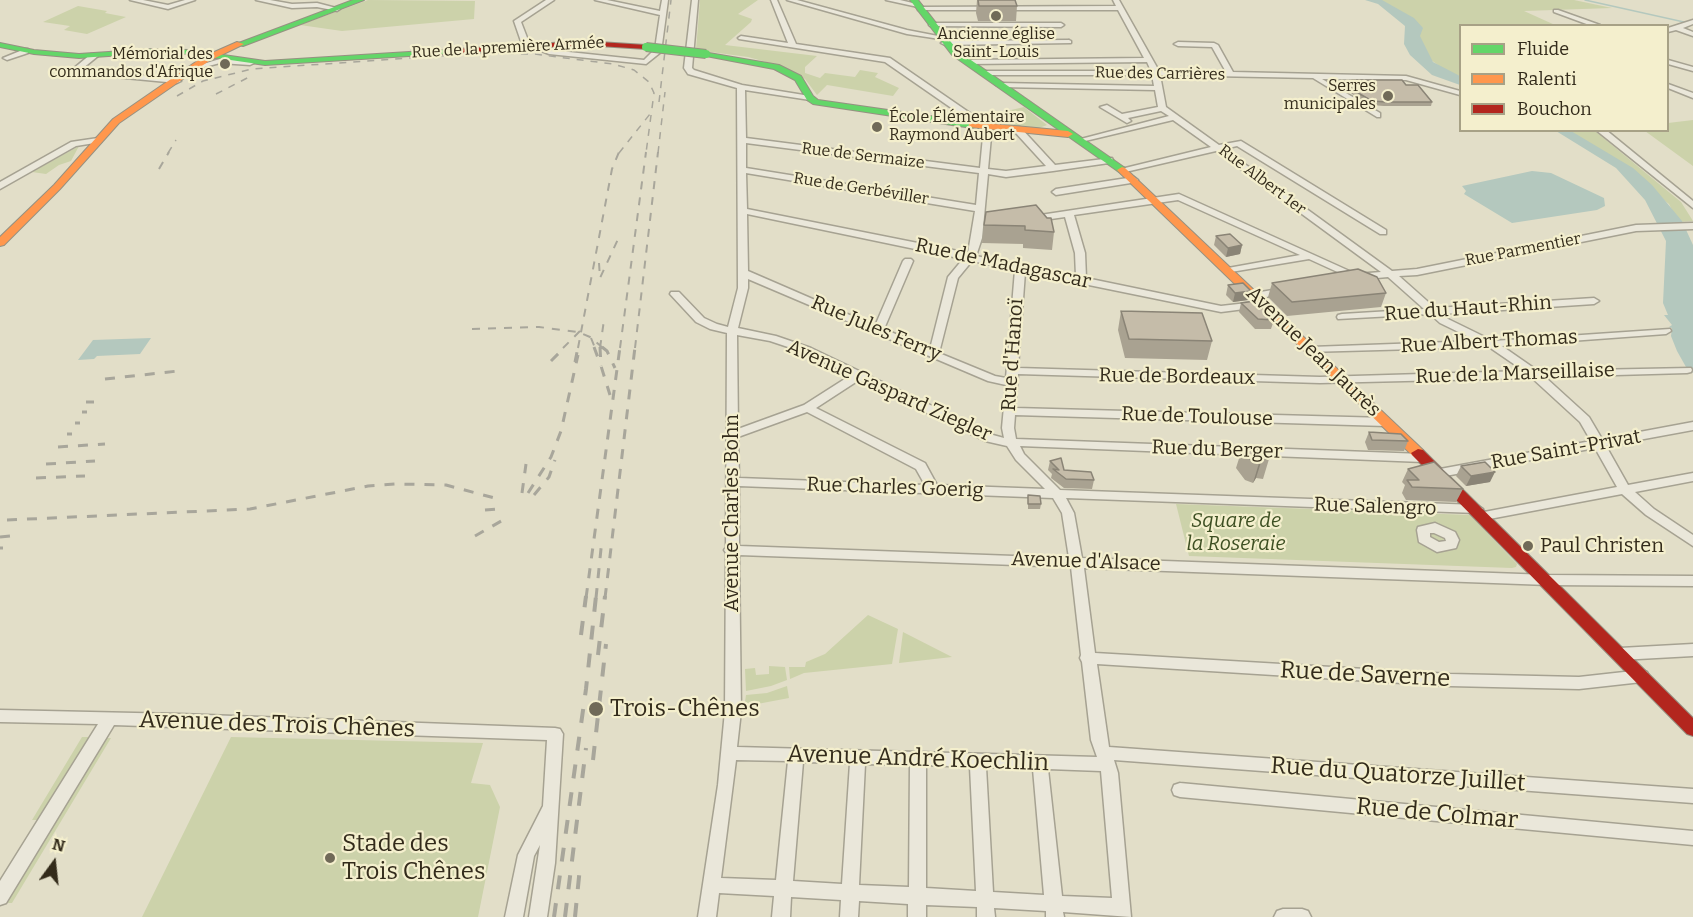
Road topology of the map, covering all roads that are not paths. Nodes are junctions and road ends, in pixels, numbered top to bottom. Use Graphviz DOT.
graph roads {
  1 [pos="133,0"];
  2 [pos="192,0"];
  3 [pos="360,0"];
  4 [pos="551,0"];
  5 [pos="598,0"];
  6 [pos="665,0"];
  7 [pos="695,0"];
  8 [pos="774,0"];
  9 [pos="780,0"];
  10 [pos="790,0"];
  11 [pos="889,0"];
  12 [pos="1051,0"];
  13 [pos="265,1"];
  14 [pos="1118,4"];
  15 [pos="917,5"];
  16 [pos="1054,8"];
  17 [pos="337,9"];
  18 [pos="779,9"];
  19 [pos="1556,11"];
  20 [pos="663,14"];
  21 [pos="1690,23"];
  22 [pos="1593,24"];
  23 [pos="1061,25"];
  24 [pos="1671,28"];
  25 [pos="1693,34"];
  26 [pos="939,35"];
  27 [pos="741,39"];
  28 [pos="1069,42"];
  29 [pos="1178,44"];
  30 [pos="0,45"];
  31 [pos="793,46"];
  32 [pos="532,47"];
  33 [pos="25,51"];
  34 [pos="215,54"];
  35 [pos="94,56"];
  36 [pos="2,58"];
  37 [pos="1150,60"];
  38 [pos="1077,61"];
  39 [pos="968,62"];
  40 [pos="1669,62"];
  41 [pos="1693,62"];
  42 [pos="257,63"];
  43 [pos="1676,64"];
  44 [pos="193,69"];
  45 [pos="1693,69"];
  46 [pos="984,73"];
  47 [pos="1155,73"];
  48 [pos="1231,75"];
  49 [pos="1315,77"];
  50 [pos="177,81"];
  51 [pos="1000,85"];
  52 [pos="1669,86"];
  53 [pos="741,87"];
  54 [pos="1158,88"];
  55 [pos="1459,92"];
  56 [pos="1693,96"];
  57 [pos="810,98"];
  58 [pos="1104,107"];
  59 [pos="1162,108"];
  60 [pos="1377,115"];
  61 [pos="1121,117"];
  62 [pos="1176,117"];
  63 [pos="982,126"];
  64 [pos="1135,127"];
  65 [pos="1017,129"];
  66 [pos="1602,132"];
  67 [pos="1076,137"];
  68 [pos="98,140"];
  69 [pos="741,140"];
  70 [pos="1220,148"];
  71 [pos="1108,160"];
  72 [pos="1053,168"];
  73 [pos="742,170"];
  74 [pos="985,171"];
  75 [pos="1129,176"];
  76 [pos="0,186"];
  77 [pos="1056,192"];
  78 [pos="1155,200"];
  79 [pos="1693,205"];
  80 [pos="981,209"];
  81 [pos="743,211"];
  82 [pos="1069,214"];
  83 [pos="1016,221"];
  84 [pos="1693,226"];
  85 [pos="1383,232"];
  86 [pos="2,240"];
  87 [pos="1312,256"];
  88 [pos="970,258"];
  89 [pos="908,261"];
  90 [pos="1020,268"];
  91 [pos="1228,271"];
  92 [pos="743,273"];
  93 [pos="1390,274"];
  94 [pos="1355,277"];
  95 [pos="1080,280"];
  96 [pos="1338,280"];
  97 [pos="1296,288"];
  98 [pos="675,294"];
  99 [pos="1260,300"];
  100 [pos="1594,301"];
  101 [pos="1433,312"];
  102 [pos="1342,317"];
  103 [pos="879,329"];
  104 [pos="732,330"];
  105 [pos="1666,331"];
  106 [pos="1491,344"];
  107 [pos="1311,350"];
  108 [pos="934,353"];
  109 [pos="1687,370"];
  110 [pos="1535,374"];
  111 [pos="859,375"];
  112 [pos="1011,376"];
  113 [pos="1342,379"];
  114 [pos="808,408"];
  115 [pos="1009,411"];
  116 [pos="1386,422"];
  117 [pos="1693,426"];
  118 [pos="732,435"];
  119 [pos="1011,442"];
  120 [pos="1598,443"];
  121 [pos="1423,458"];
  122 [pos="1440,473"];
  123 [pos="1693,477"];
  124 [pos="732,482"];
  125 [pos="933,489"];
  126 [pos="1625,490"];
  127 [pos="1058,495"];
  128 [pos="1480,512"];
  129 [pos="1693,542"];
  130 [pos="731,550"];
  131 [pos="1075,562"];
  132 [pos="1548,580"];
  133 [pos="1693,581"];
  134 [pos="1693,650"];
  135 [pos="1620,654"];
  136 [pos="1087,658"];
  137 [pos="1642,676"];
  138 [pos="0,716"];
  139 [pos="109,719"];
  140 [pos="1693,729"];
  141 [pos="729,753"];
  142 [pos="796,754"];
  143 [pos="858,756"];
  144 [pos="918,757"];
  145 [pos="1105,758"];
  146 [pos="978,760"];
  147 [pos="1040,763"];
  148 [pos="1180,790"];
  149 [pos="1693,796"];
  150 [pos="551,807"];
  151 [pos="1693,838"];
  152 [pos="711,885"];
  153 [pos="784,889"];
  154 [pos="850,892"];
  155 [pos="917,896"];
  156 [pos="0,897"];
  157 [pos="986,908"];
  158 [pos="1054,910"];
  159 [pos="1122,912"];
  160 [pos="514,917"];
  161 [pos="538,917"];
  162 [pos="707,917"];
  163 [pos="780,917"];
  164 [pos="849,917"];
  165 [pos="917,917"];
  166 [pos="1283,917"];
  167 [pos="1302,917"];
  1 -- 2 [label="street"];
  3 -- 17 [label="main road"];
  4 -- 32 [label="street"];
  5 -- 20 [label="street"];
  6 -- 20 [label="street"];
  7 -- 53 [label="street"];
  8 -- 18 [label="street"];
  9 -- 18 [label="street"];
  10 -- 26 [label="street"];
  11 -- 15 [label="street"];
  12 -- 16 [label="street"];
  13 -- 17 [label="street"];
  14 -- 16 [label="street"];
  14 -- 37 [label="street"];
  15 -- 16 [label="street"];
  15 -- 26 [label="main road, Avenue Jean Jaurès"];
  16 -- 23 [label="street"];
  17 -- 34 [label="main road"];
  18 -- 31 [label="street"];
  19 -- 22 [label="street"];
  20 -- 32 [label="street"];
  21 -- 24 [label="street"];
  23 -- 26 [label="street"];
  23 -- 28 [label="street"];
  24 -- 25 [label="street"];
  26 -- 28 [label="street"];
  26 -- 39 [label="main road, Avenue Jean Jaurès"];
  27 -- 31 [label="street"];
  28 -- 38 [label="street"];
  29 -- 48 [label="street"];
  30 -- 33 [label="main road"];
  31 -- 63 [label="street"];
  32 -- 42 [label="main road, Rue de la première Armée"];
  32 -- 57 [label="main road, Rue de la première Armée, bridge"];
  33 -- 35 [label="main road"];
  33 -- 36 [label="street"];
  34 -- 35 [label="main road"];
  34 -- 42 [label="main road, Rue de la première Armée"];
  34 -- 44 [label="main road"];
  35 -- 50 [label="street"];
  37 -- 38 [label="street"];
  37 -- 47 [label="street"];
  38 -- 39 [label="street"];
  39 -- 46 [label="main road, Avenue Jean Jaurès"];
  40 -- 43 [label="street"];
  41 -- 43 [label="street"];
  42 -- 44 [label="street"];
  43 -- 45 [label="street"];
  44 -- 50 [label="main road"];
  46 -- 47 [label="street, Rue des Carrières"];
  46 -- 51 [label="main road, Avenue Jean Jaurès"];
  47 -- 48 [label="street, Rue des Carrières"];
  47 -- 54 [label="street"];
  48 -- 49 [label="street, Rue des Carrières"];
  49 -- 55 [label="street, Rue des Carrières"];
  49 -- 60 [label="street"];
  50 -- 68 [label="main road"];
  51 -- 54 [label="street"];
  51 -- 67 [label="main road, Avenue Jean Jaurès"];
  52 -- 56 [label="street"];
  53 -- 57 [label="street"];
  53 -- 69 [label="street, Avenue Charles Bohn"];
  54 -- 59 [label="street"];
  57 -- 63 [label="main road"];
  58 -- 61 [label="street"];
  59 -- 61 [label="street"];
  59 -- 62 [label="street, Rue Albert 1er"];
  61 -- 64 [label="street"];
  62 -- 64 [label="street"];
  62 -- 70 [label="street, Rue Albert 1er"];
  63 -- 65 [label="main road"];
  63 -- 74 [label="street"];
  64 -- 67 [label="street"];
  65 -- 67 [label="main road"];
  65 -- 72 [label="street"];
  66 -- 79 [label="street"];
  67 -- 71 [label="main road, Avenue Jean Jaurès"];
  68 -- 76 [label="street"];
  68 -- 86 [label="main road"];
  69 -- 73 [label="street, Avenue Charles Bohn"];
  69 -- 74 [label="street, Rue de Sermaize"];
  70 -- 75 [label="street"];
  70 -- 85 [label="street"];
  70 -- 93 [label="street, Rue Albert 1er"];
  71 -- 72 [label="street, Rue de Sermaize"];
  71 -- 75 [label="main road, Avenue Jean Jaurès"];
  72 -- 74 [label="street, Rue de Sermaize"];
  73 -- 80 [label="street, Rue de Gerbéviller"];
  73 -- 81 [label="street, Avenue Charles Bohn"];
  74 -- 80 [label="street"];
  75 -- 77 [label="street"];
  75 -- 78 [label="main road, Avenue Jean Jaurès"];
  78 -- 82 [label="street"];
  78 -- 87 [label="street"];
  78 -- 91 [label="main road, Avenue Jean Jaurès"];
  80 -- 88 [label="street"];
  81 -- 88 [label="street, Rue de Madagascar"];
  81 -- 92 [label="street, Avenue Charles Bohn"];
  82 -- 83 [label="street"];
  82 -- 95 [label="street"];
  84 -- 93 [label="street, Rue Parmentier"];
  87 -- 91 [label="street"];
  87 -- 94 [label="street"];
  88 -- 90 [label="street, Rue de Madagascar"];
  88 -- 108 [label="street"];
  89 -- 103 [label="street"];
  90 -- 95 [label="street, Rue de Madagascar"];
  90 -- 112 [label="street, Rue d'Hanoï"];
  91 -- 99 [label="main road, Avenue Jean Jaurès"];
  92 -- 103 [label="street, Rue Jules Ferry"];
  92 -- 104 [label="street, Avenue Charles Bohn"];
  93 -- 94 [label="street, Rue Parmentier"];
  93 -- 101 [label="street, Rue Albert 1er"];
  94 -- 96 [label="street, Rue Parmentier"];
  95 -- 99 [label="street, Rue de Madagascar"];
  97 -- 99 [label="street, Rue de Madagascar"];
  98 -- 104 [label="street, Avenue Gaspard Ziegler"];
  99 -- 107 [label="main road, Avenue Jean Jaurès"];
  100 -- 101 [label="street, Rue du Haut-Rhin"];
  101 -- 102 [label="street, Rue du Haut-Rhin"];
  101 -- 106 [label="street, Rue Albert 1er"];
  103 -- 108 [label="street, Rue Jules Ferry"];
  104 -- 111 [label="street, Avenue Gaspard Ziegler"];
  104 -- 118 [label="street, Avenue Charles Bohn"];
  105 -- 106 [label="street, Rue Albert Thomas"];
  106 -- 107 [label="street, Rue Albert Thomas"];
  106 -- 110 [label="street, Rue Albert 1er"];
  107 -- 113 [label="main road, Avenue Jean Jaurès"];
  108 -- 112 [label="street, Rue Jules Ferry"];
  109 -- 110 [label="street, Rue de la Marseillaise"];
  110 -- 113 [label="street, Rue de la Marseillaise"];
  110 -- 120 [label="street, Rue Albert 1er"];
  111 -- 114 [label="street"];
  111 -- 119 [label="street, Avenue Gaspard Ziegler"];
  112 -- 113 [label="street, Rue de Bordeaux"];
  112 -- 115 [label="street, Rue d'Hanoï"];
  113 -- 116 [label="main road, Avenue Jean Jaurès"];
  114 -- 118 [label="street"];
  114 -- 125 [label="street"];
  115 -- 116 [label="street, Rue de Toulouse"];
  115 -- 119 [label="street, Rue d'Hanoï"];
  116 -- 121 [label="main road, Avenue Jean Jaurès"];
  117 -- 120 [label="street, Rue Saint-Privat"];
  118 -- 124 [label="street, Avenue Charles Bohn"];
  119 -- 121 [label="street, Rue du Berger"];
  119 -- 127 [label="street"];
  120 -- 122 [label="street, Rue Saint-Privat"];
  120 -- 126 [label="street, Rue Albert 1er"];
  121 -- 122 [label="main road, Avenue Jean Jaurès"];
  122 -- 128 [label="main road, Avenue Jean Jaurès"];
  123 -- 126 [label="street, Rue Salengro"];
  124 -- 125 [label="street, Rue Charles Goerig"];
  124 -- 130 [label="street, Avenue Charles Bohn"];
  125 -- 127 [label="street, Rue Charles Goerig"];
  126 -- 128 [label="street, Rue Salengro"];
  126 -- 129 [label="street, Rue Albert 1er"];
  127 -- 128 [label="street, Rue Salengro"];
  127 -- 131 [label="street"];
  128 -- 132 [label="main road, Avenue Jean Jaurès"];
  130 -- 131 [label="street, Avenue d'Alsace"];
  130 -- 141 [label="street, Avenue Charles Bohn"];
  131 -- 132 [label="street, Avenue d'Alsace"];
  131 -- 136 [label="street"];
  132 -- 133 [label="street, Avenue d'Alsace"];
  132 -- 135 [label="main road, Avenue Jean Jaurès"];
  134 -- 135 [label="street"];
  135 -- 137 [label="main road, Avenue Jean Jaurès"];
  136 -- 137 [label="street, Rue de Saverne"];
  136 -- 145 [label="street"];
  137 -- 140 [label="main road, Avenue Jean Jaurès"];
  138 -- 139 [label="street, Avenue des Trois Chênes"];
  139 -- 150 [label="street, Avenue des Trois Chênes"];
  139 -- 156 [label="street"];
  141 -- 142 [label="street, Avenue André Koechlin"];
  141 -- 152 [label="street, Avenue Charles Bohn"];
  142 -- 143 [label="street, Avenue André Koechlin"];
  142 -- 153 [label="street"];
  143 -- 144 [label="street, Avenue André Koechlin"];
  143 -- 154 [label="street"];
  144 -- 146 [label="street, Avenue André Koechlin"];
  144 -- 155 [label="street"];
  145 -- 147 [label="street, Avenue André Koechlin"];
  145 -- 149 [label="street, Rue du Quatorze Juillet"];
  145 -- 159 [label="street"];
  146 -- 147 [label="street, Avenue André Koechlin"];
  146 -- 157 [label="street"];
  147 -- 158 [label="street"];
  148 -- 151 [label="street, Rue de Colmar"];
  150 -- 160 [label="street"];
  150 -- 161 [label="street"];
  152 -- 153 [label="street"];
  152 -- 162 [label="street, Avenue Charles Bohn"];
  153 -- 154 [label="street"];
  153 -- 163 [label="street"];
  154 -- 155 [label="street"];
  154 -- 164 [label="street"];
  155 -- 157 [label="street"];
  155 -- 165 [label="street"];
  157 -- 158 [label="street"];
  158 -- 159 [label="street"];
  166 -- 167 [label="street"];
}
